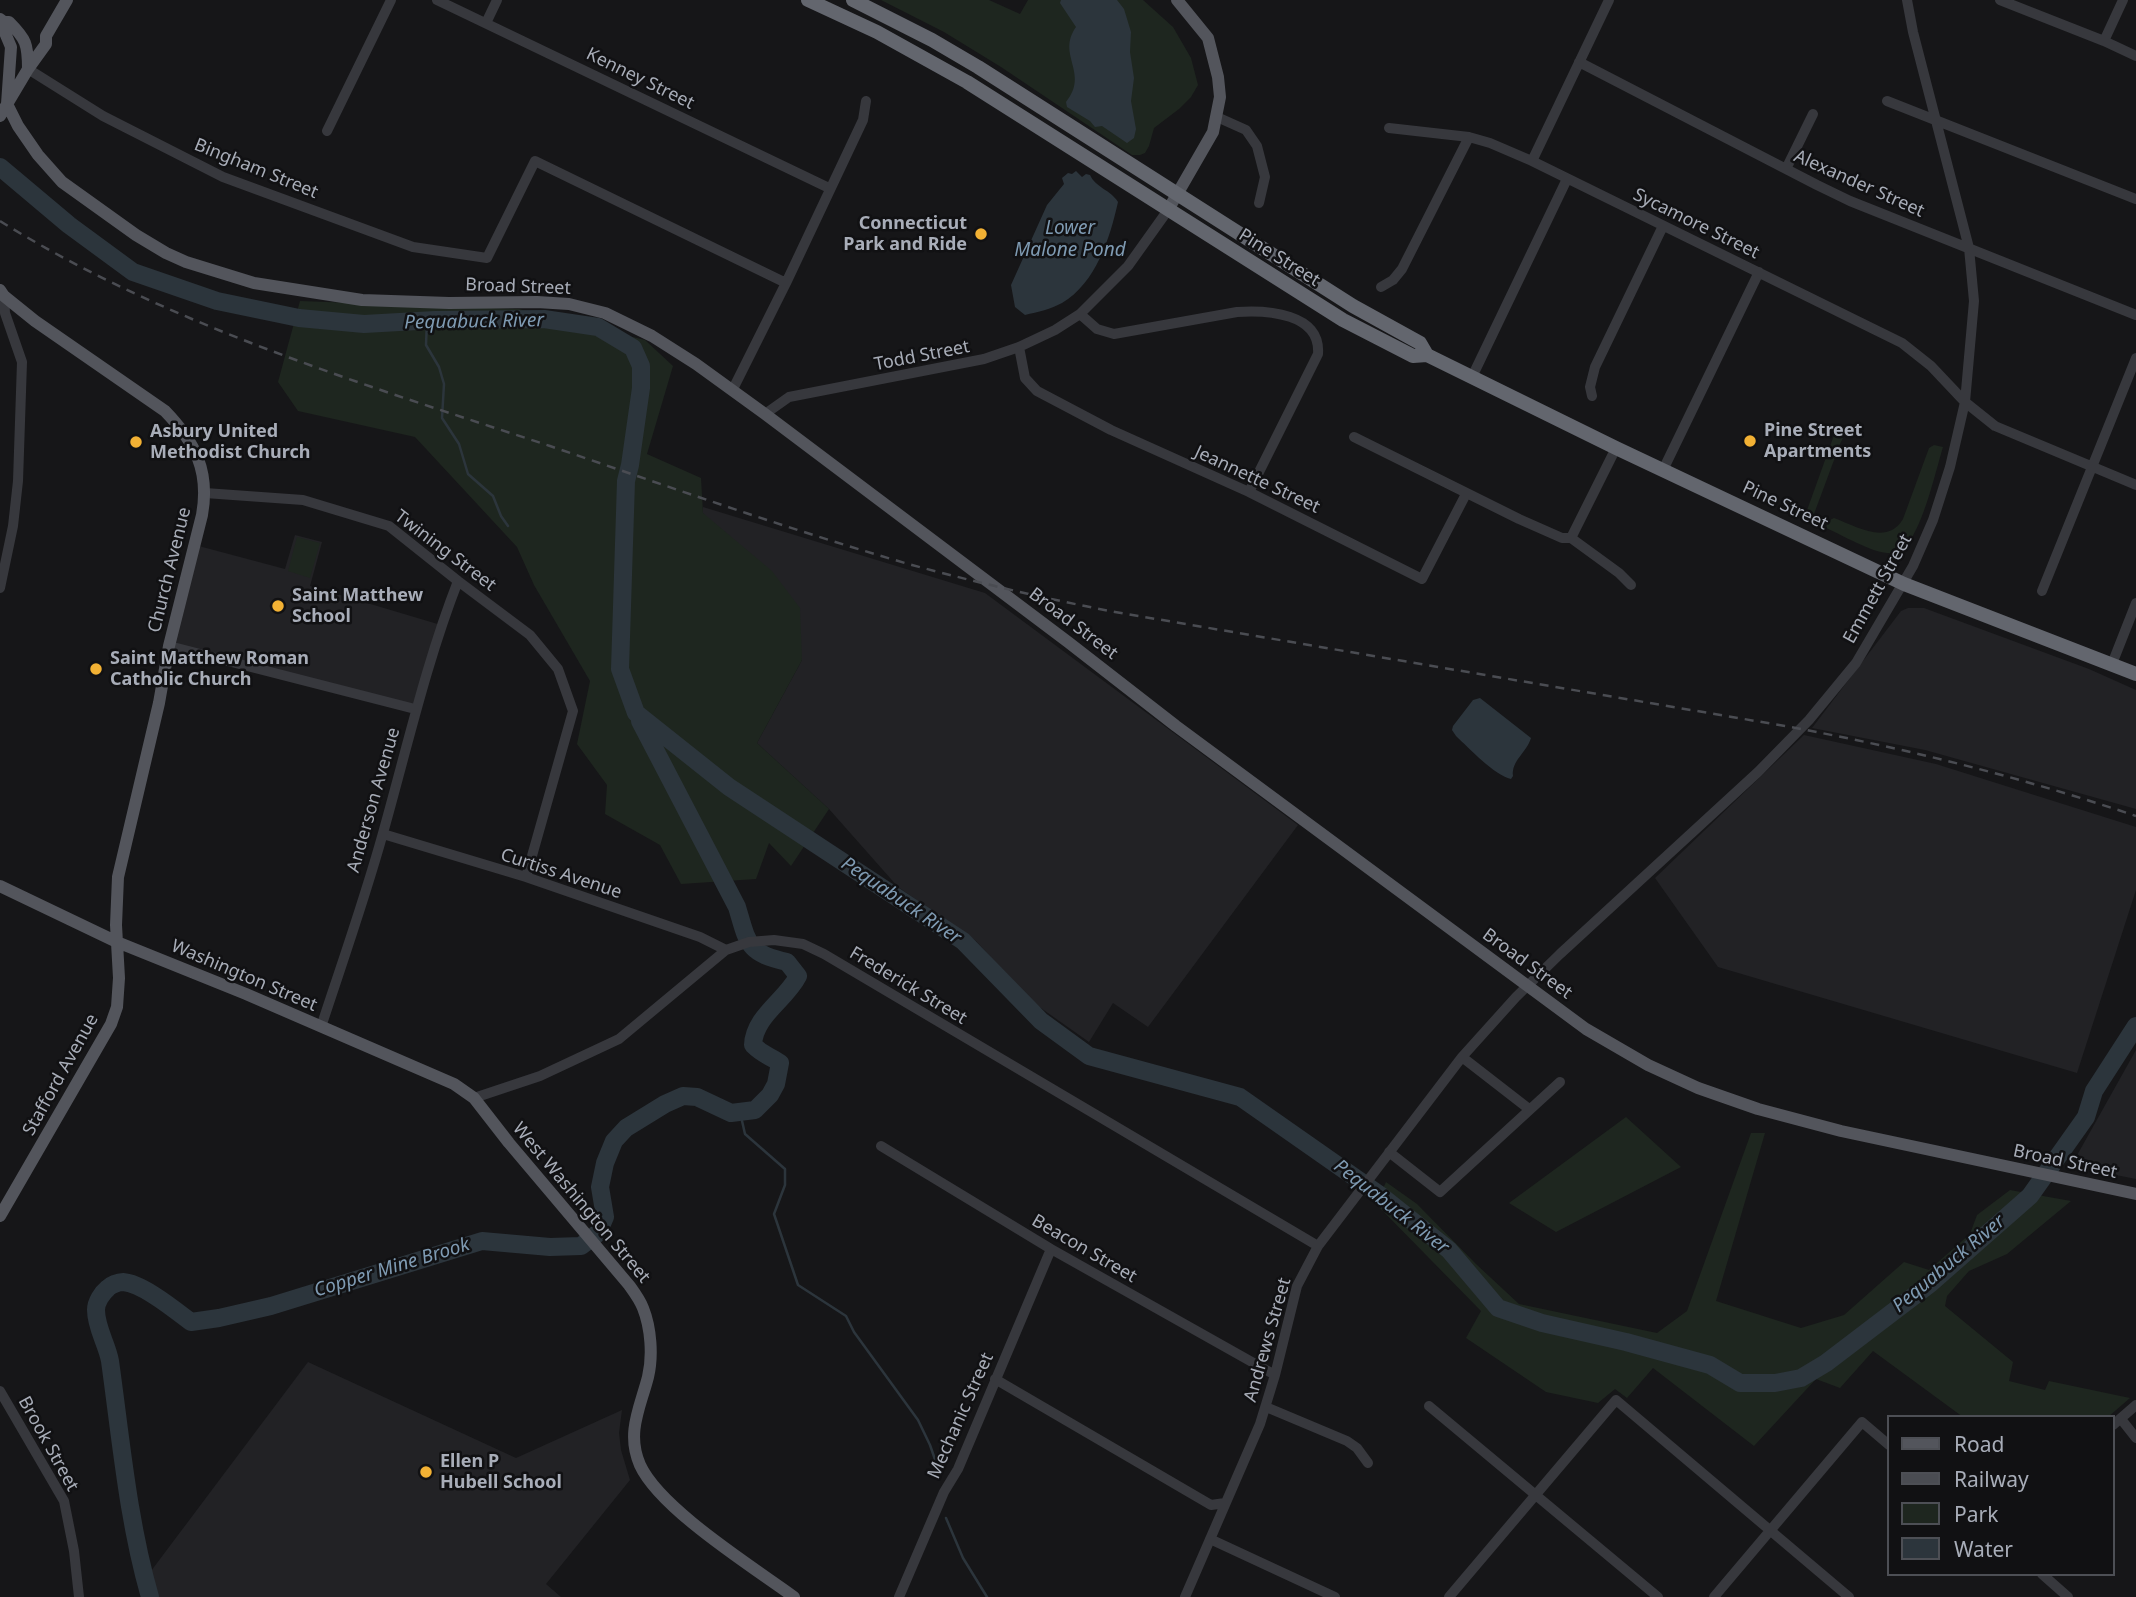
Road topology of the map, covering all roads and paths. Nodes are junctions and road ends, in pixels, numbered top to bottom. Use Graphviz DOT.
graph roads {
  1 [pos="67,0"];
  2 [pos="391,0"];
  3 [pos="437,0"];
  4 [pos="497,0"];
  5 [pos="808,0"];
  6 [pos="853,0"];
  7 [pos="1177,0"];
  8 [pos="1609,0"];
  9 [pos="1907,0"];
  10 [pos="2000,0"];
  11 [pos="2123,0"];
  12 [pos="2,20"];
  13 [pos="486,23"];
  14 [pos="46,36"];
  15 [pos="24,37"];
  16 [pos="2104,40"];
  17 [pos="2136,57"];
  18 [pos="1579,62"];
  19 [pos="28,69"];
  20 [pos="1888,100"];
  21 [pos="866,101"];
  22 [pos="7,104"];
  23 [pos="1813,114"];
  24 [pos="0,116"];
  25 [pos="1217,117"];
  26 [pos="1934,117"];
  27 [pos="1389,128"];
  28 [pos="327,131"];
  29 [pos="1469,137"];
  30 [pos="1532,161"];
  31 [pos="1786,169"];
  32 [pos="1567,179"];
  33 [pos="830,188"];
  34 [pos="1178,194"];
  35 [pos="2136,199"];
  36 [pos="1259,204"];
  37 [pos="1168,211"];
  38 [pos="1662,226"];
  39 [pos="1969,248"];
  40 [pos="1759,272"];
  41 [pos="786,283"];
  42 [pos="1381,287"];
  43 [pos="2,293"];
  44 [pos="1080,314"];
  45 [pos="2136,315"];
  46 [pos="1019,347"];
  47 [pos="1427,355"];
  48 [pos="2136,358"];
  49 [pos="1472,377"];
  50 [pos="733,389"];
  51 [pos="1592,396"];
  52 [pos="1965,402"];
  53 [pos="765,414"];
  54 [pos="1354,437"];
  55 [pos="1616,448"];
  56 [pos="2093,468"];
  57 [pos="1663,470"];
  58 [pos="2136,485"];
  59 [pos="1248,492"];
  60 [pos="205,493"];
  61 [pos="1466,494"];
  62 [pos="1571,538"];
  63 [pos="458,581"];
  64 [pos="1904,584"];
  65 [pos="1631,585"];
  66 [pos="0,588"];
  67 [pos="2042,591"];
  68 [pos="2136,603"];
  69 [pos="169,646"];
  70 [pos="2112,664"];
  71 [pos="2136,674"];
  72 [pos="415,709"];
  73 [pos="383,834"];
  74 [pos="526,877"];
  75 [pos="0,886"];
  76 [pos="117,942"];
  77 [pos="726,950"];
  78 [pos="1528,986"];
  79 [pos="320,1027"];
  80 [pos="1462,1057"];
  81 [pos="1560,1082"];
  82 [pos="474,1098"];
  83 [pos="1529,1110"];
  84 [pos="881,1146"];
  85 [pos="1389,1152"];
  86 [pos="2136,1194"];
  87 [pos="0,1216"];
  88 [pos="1318,1246"];
  89 [pos="1051,1249"];
  90 [pos="1275,1375"];
  91 [pos="995,1379"];
  92 [pos="0,1391"];
  93 [pos="2136,1405"];
  94 [pos="1429,1406"];
  95 [pos="1266,1407"];
  96 [pos="2117,1422"];
  97 [pos="2136,1438"];
  98 [pos="1888,1444"];
  99 [pos="1367,1463"];
  100 [pos="1537,1495"];
  101 [pos="1225,1503"];
  102 [pos="1770,1530"];
  103 [pos="1210,1539"];
  104 [pos="2044,1576"];
  105 [pos="79,1597"];
  106 [pos="794,1597"];
  107 [pos="899,1597"];
  108 [pos="1185,1597"];
  109 [pos="1335,1597"];
  110 [pos="1449,1597"];
  111 [pos="1658,1597"];
  112 [pos="1714,1597"];
  113 [pos="1849,1597"];
  114 [pos="2068,1597"];
  1 -- 14 [label="main road"];
  2 -- 28 [label="street"];
  3 -- 13 [label="street, Kenney Street"];
  4 -- 13 [label="street"];
  5 -- 37 [label="highway, Pine Street"];
  6 -- 34 [label="highway, Pine Street"];
  7 -- 25 [label="main road"];
  8 -- 18 [label="street"];
  9 -- 26 [label="street, Emmett Street"];
  10 -- 16 [label="street"];
  11 -- 16 [label="street"];
  12 -- 15 [label="main road"];
  12 -- 22 [label="main road"];
  13 -- 33 [label="street, Kenney Street"];
  14 -- 15 [label="main road"];
  14 -- 19 [label="main road"];
  15 -- 19 [label="main road"];
  16 -- 17 [label="street"];
  18 -- 30 [label="street"];
  18 -- 31 [label="street, Alexander Street"];
  19 -- 22 [label="main road"];
  19 -- 41 [label="street, Bingham Street"];
  20 -- 26 [label="street"];
  21 -- 33 [label="street"];
  22 -- 24 [label="main road"];
  22 -- 50 [label="main road, Broad Street"];
  23 -- 31 [label="street"];
  25 -- 34 [label="main road"];
  25 -- 36 [label="street"];
  26 -- 35 [label="street"];
  26 -- 39 [label="street, Emmett Street"];
  27 -- 29 [label="street, Sycamore Street"];
  29 -- 30 [label="street, Sycamore Street"];
  29 -- 42 [label="street"];
  30 -- 32 [label="street, Sycamore Street"];
  31 -- 39 [label="street, Alexander Street"];
  32 -- 38 [label="street, Sycamore Street"];
  32 -- 49 [label="street"];
  33 -- 41 [label="street"];
  34 -- 37 [label="main road"];
  34 -- 47 [label="highway, Pine Street"];
  37 -- 44 [label="street, Todd Street"];
  37 -- 47 [label="highway, Pine Street"];
  38 -- 40 [label="street, Sycamore Street"];
  38 -- 51 [label="street"];
  39 -- 45 [label="street, Alexander Street"];
  39 -- 52 [label="street, Emmett Street"];
  40 -- 52 [label="street, Sycamore Street"];
  40 -- 57 [label="street"];
  41 -- 50 [label="street"];
  43 -- 60 [label="main road, Church Avenue"];
  43 -- 66 [label="street"];
  44 -- 46 [label="street, Todd Street"];
  44 -- 59 [label="street"];
  46 -- 53 [label="street, Todd Street"];
  46 -- 59 [label="street, Jeannette Street"];
  47 -- 49 [label="highway, Pine Street"];
  48 -- 56 [label="street"];
  49 -- 55 [label="highway, Pine Street"];
  50 -- 53 [label="main road, Broad Street"];
  52 -- 56 [label="street, Sycamore Street"];
  52 -- 64 [label="street, Emmett Street"];
  53 -- 78 [label="main road, Broad Street"];
  54 -- 61 [label="street"];
  55 -- 57 [label="highway, Pine Street"];
  55 -- 62 [label="street"];
  56 -- 58 [label="street, Sycamore Street"];
  56 -- 67 [label="street"];
  57 -- 64 [label="highway, Pine Street"];
  59 -- 61 [label="street, Jeannette Street"];
  60 -- 63 [label="street, Twining Street"];
  60 -- 69 [label="main road, Church Avenue"];
  61 -- 62 [label="street"];
  62 -- 65 [label="street"];
  63 -- 72 [label="street, Anderson Avenue"];
  63 -- 74 [label="street, Twining Street"];
  64 -- 70 [label="highway, Pine Street"];
  64 -- 78 [label="street, Emmett Street"];
  68 -- 70 [label="street"];
  69 -- 72 [label="street"];
  69 -- 76 [label="main road, Church Avenue"];
  70 -- 71 [label="highway, Pine Street"];
  72 -- 73 [label="street, Anderson Avenue"];
  73 -- 74 [label="street, Curtiss Avenue"];
  73 -- 79 [label="street, Anderson Avenue"];
  74 -- 77 [label="street, Curtiss Avenue"];
  75 -- 76 [label="main road, Washington Street"];
  76 -- 79 [label="main road, Washington Street"];
  76 -- 87 [label="main road, Stafford Avenue"];
  77 -- 82 [label="street, Frederick Street"];
  77 -- 88 [label="street, Frederick Street"];
  78 -- 80 [label="street, Andrews Street"];
  78 -- 86 [label="main road, Broad Street"];
  79 -- 82 [label="main road, Washington Street"];
  80 -- 83 [label="street"];
  80 -- 85 [label="street, Andrews Street"];
  81 -- 83 [label="street"];
  82 -- 106 [label="main road, West Washington Street"];
  83 -- 85 [label="street"];
  84 -- 89 [label="street, Beacon Street"];
  85 -- 88 [label="street, Andrews Street"];
  88 -- 90 [label="street, Andrews Street"];
  89 -- 90 [label="street, Beacon Street"];
  89 -- 91 [label="street, Mechanic Street"];
  90 -- 95 [label="street, Andrews Street"];
  91 -- 101 [label="street"];
  91 -- 107 [label="street, Mechanic Street"];
  92 -- 105 [label="street, Brook Street"];
  93 -- 96 [label="street"];
  94 -- 100 [label="street"];
  95 -- 99 [label="street"];
  95 -- 101 [label="street, Andrews Street"];
  96 -- 97 [label="street"];
  98 -- 102 [label="street"];
  100 -- 102 [label="street"];
  100 -- 110 [label="street"];
  100 -- 111 [label="street"];
  101 -- 103 [label="street, Andrews Street"];
  102 -- 112 [label="street"];
  102 -- 113 [label="street"];
  103 -- 108 [label="street, Andrews Street"];
  103 -- 109 [label="street"];
  104 -- 114 [label="street"];
}
